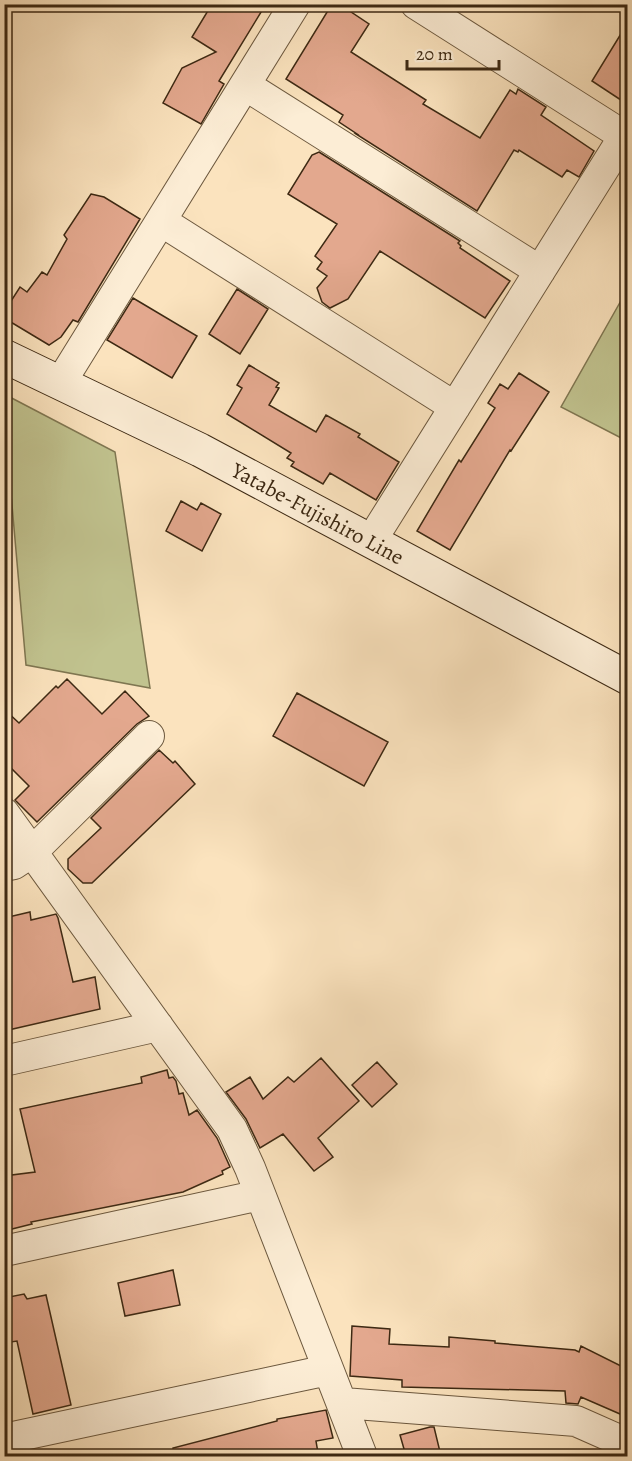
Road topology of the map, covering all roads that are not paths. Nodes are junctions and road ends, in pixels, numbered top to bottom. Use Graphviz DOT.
graph roads {
  1 [pos="296,4"];
  2 [pos="416,4"];
  3 [pos="245,85"];
  4 [pos="626,133"];
  5 [pos="161,221"];
  6 [pos="540,271"];
  7 [pos="4,356"];
  8 [pos="61,382"];
  9 [pos="455,407"];
  10 [pos="371,541"];
  11 [pos="627,678"];
  12 [pos="149,736"];
  13 [pos="4,813"];
  14 [pos="32,852"];
  15 [pos="4,866"];
  16 [pos="158,1026"];
  17 [pos="4,1060"];
  18 [pos="260,1195"];
  19 [pos="4,1251"];
  20 [pos="328,1370"];
  21 [pos="344,1403"];
  22 [pos="4,1438"];
  23 [pos="627,1446"];
  24 [pos="362,1456"];
  25 [pos="624,1456"];
  1 -- 3 [label="street"];
  2 -- 4 [label="street"];
  3 -- 5 [label="street"];
  3 -- 6 [label="street"];
  4 -- 6 [label="street"];
  5 -- 8 [label="street"];
  5 -- 9 [label="street"];
  6 -- 9 [label="street"];
  7 -- 8 [label="main road, Yatabe-Fujishiro Line"];
  8 -- 10 [label="main road, Yatabe-Fujishiro Line"];
  9 -- 10 [label="street"];
  10 -- 11 [label="main road, Yatabe-Fujishiro Line"];
  12 -- 14 [label="street"];
  13 -- 14 [label="street"];
  14 -- 15 [label="street"];
  14 -- 16 [label="street"];
  16 -- 17 [label="street"];
  16 -- 18 [label="street"];
  18 -- 19 [label="street"];
  18 -- 20 [label="street"];
  20 -- 21 [label="street"];
  20 -- 22 [label="street"];
  21 -- 23 [label="street"];
  21 -- 24 [label="street"];
  23 -- 25 [label="street"];
}
